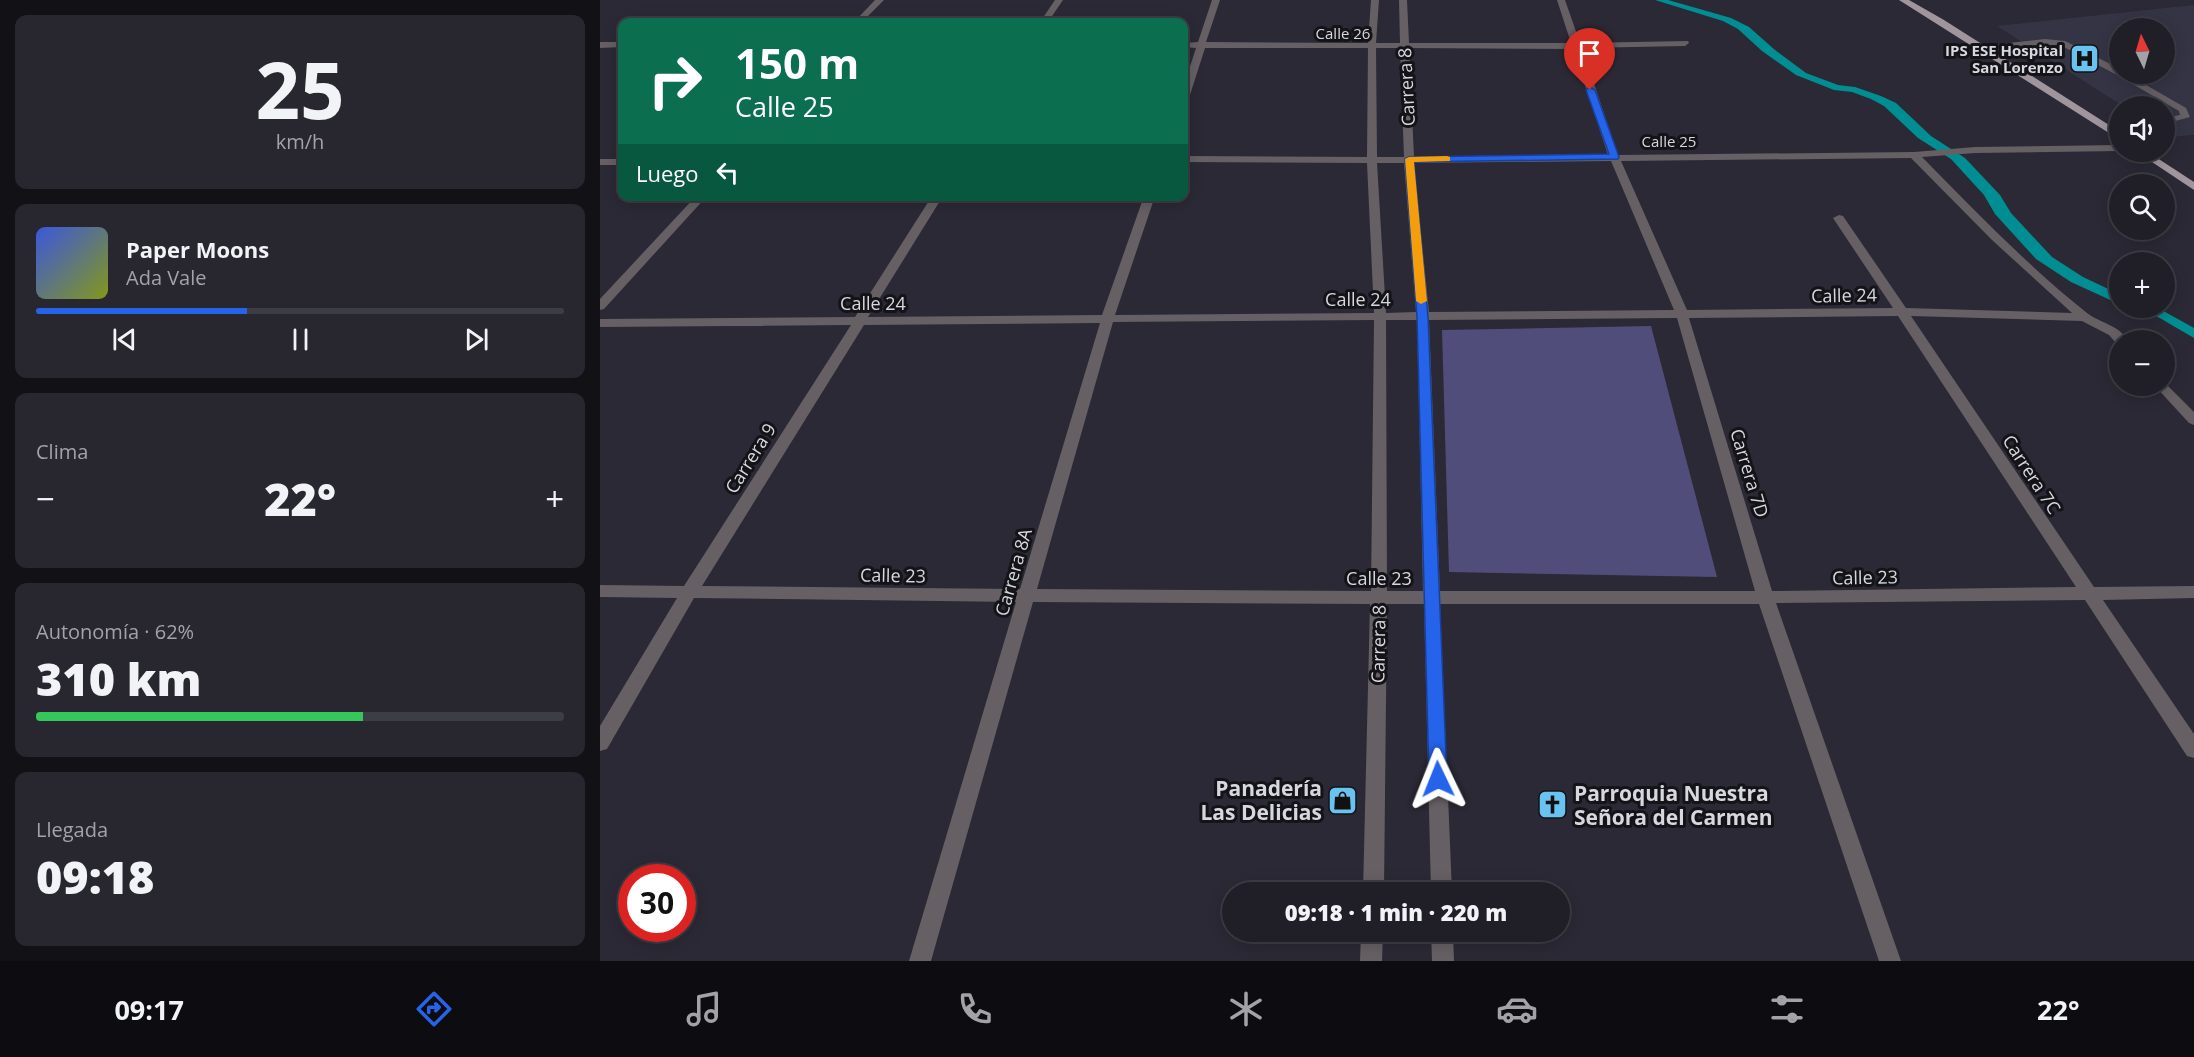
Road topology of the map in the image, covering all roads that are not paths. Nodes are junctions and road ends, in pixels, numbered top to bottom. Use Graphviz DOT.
graph roads {
  1 [pos="880,0"];
  2 [pos="1059,0"];
  3 [pos="1216,0"];
  4 [pos="1375,0"];
  5 [pos="1403,0"];
  6 [pos="1561,0"];
  7 [pos="1905,1"];
  8 [pos="862,18"];
  9 [pos="1047,18"];
  10 [pos="1685,43"];
  11 [pos="600,45"];
  12 [pos="618,45"];
  13 [pos="1188,45"];
  14 [pos="1202,45"];
  15 [pos="1372,46"];
  16 [pos="1404,46"];
  17 [pos="1574,46"];
  18 [pos="1982,49"];
  19 [pos="2109,67"];
  20 [pos="2139,84"];
  21 [pos="1188,86"];
  22 [pos="2194,109"];
  23 [pos="2183,110"];
  24 [pos="2175,119"];
  25 [pos="2105,127"];
  26 [pos="2109,127"];
  27 [pos="2109,129"];
  28 [pos="2109,148"];
  29 [pos="1914,155"];
  30 [pos="1614,157"];
  31 [pos="1188,159"];
  32 [pos="1409,159"];
  33 [pos="1372,160"];
  34 [pos="600,162"];
  35 [pos="618,162"];
  36 [pos="2157,162"];
  37 [pos="2194,187"];
  38 [pos="697,201"];
  39 [pos="935,201"];
  40 [pos="1148,201"];
  41 [pos="1839,218"];
  42 [pos="600,306"];
  43 [pos="1902,312"];
  44 [pos="1682,314"];
  45 [pos="1380,317"];
  46 [pos="1423,317"];
  47 [pos="2084,317"];
  48 [pos="1107,320"];
  49 [pos="859,321"];
  50 [pos="600,323"];
  51 [pos="2109,331"];
  52 [pos="2171,396"];
  53 [pos="2194,420"];
  54 [pos="600,591"];
  55 [pos="689,592"];
  56 [pos="2194,592"];
  57 [pos="2088,594"];
  58 [pos="1026,596"];
  59 [pos="1433,597"];
  60 [pos="1379,598"];
  61 [pos="1766,598"];
  62 [pos="600,744"];
  63 [pos="2194,750"];
  64 [pos="1373,882"];
  65 [pos="1441,882"];
  66 [pos="1372,942"];
  67 [pos="1442,942"];
  68 [pos="920,961"];
  69 [pos="1371,961"];
  70 [pos="1443,961"];
  71 [pos="1890,961"];
  1 -- 8 [label="street"];
  2 -- 9 [label="street"];
  3 -- 14 [label="street"];
  4 -- 15 [label="street, Carrera 8"];
  5 -- 16 [label="street, Carrera 8"];
  6 -- 17 [label="street, Carrera 7D"];
  7 -- 18 [label="main road"];
  10 -- 17 [label="street, Calle 26"];
  11 -- 12 [label="street"];
  13 -- 14 [label="street, Calle 26"];
  14 -- 15 [label="street, Calle 26"];
  14 -- 21 [label="street"];
  15 -- 16 [label="street, Calle 26"];
  15 -- 33 [label="street, Carrera 8"];
  16 -- 17 [label="street, Calle 26"];
  16 -- 32 [label="street, Carrera 8"];
  17 -- 30 [label="street, Carrera 7D"];
  18 -- 19 [label="street"];
  18 -- 25 [label="main road"];
  20 -- 23 [label="street"];
  22 -- 23 [label="street"];
  23 -- 24 [label="street"];
  25 -- 26 [label="street"];
  25 -- 27 [label="main road"];
  28 -- 29 [label="street, Calle 25"];
  29 -- 30 [label="street, Calle 25"];
  29 -- 47 [label="street"];
  30 -- 32 [label="street, Calle 25"];
  30 -- 44 [label="street, Carrera 7D"];
  31 -- 33 [label="street, Calle 25"];
  32 -- 33 [label="street, Calle 25"];
  32 -- 46 [label="street, Carrera 8"];
  33 -- 45 [label="street, Carrera 8"];
  34 -- 35 [label="street"];
  36 -- 37 [label="main road"];
  38 -- 42 [label="street"];
  39 -- 49 [label="street, Carrera 9"];
  40 -- 48 [label="street, Carrera 8A"];
  41 -- 43 [label="street, Carrera 7C"];
  43 -- 44 [label="street, Calle 24"];
  43 -- 47 [label="street, Calle 24"];
  43 -- 57 [label="street, Carrera 7C"];
  44 -- 46 [label="street, Calle 24"];
  44 -- 61 [label="street, Carrera 7D"];
  45 -- 46 [label="street, Calle 24"];
  45 -- 48 [label="street, Calle 24"];
  45 -- 60 [label="street, Carrera 8"];
  46 -- 59 [label="street, Carrera 8"];
  47 -- 51 [label="street, Calle 24"];
  48 -- 49 [label="street, Calle 24"];
  48 -- 58 [label="street, Carrera 8A"];
  49 -- 50 [label="street, Calle 24"];
  49 -- 55 [label="street, Carrera 9"];
  52 -- 53 [label="street"];
  54 -- 55 [label="street, Calle 23"];
  55 -- 58 [label="street, Calle 23"];
  55 -- 62 [label="street, Carrera 9"];
  56 -- 57 [label="street, Calle 23"];
  57 -- 61 [label="street, Calle 23"];
  57 -- 63 [label="street, Carrera 7C"];
  58 -- 60 [label="street, Calle 23"];
  58 -- 68 [label="street, Carrera 8A"];
  59 -- 60 [label="street, Calle 23"];
  59 -- 61 [label="street, Calle 23"];
  59 -- 65 [label="street, Carrera 8"];
  60 -- 64 [label="street, Carrera 8"];
  61 -- 71 [label="street, Carrera 7D"];
  66 -- 69 [label="street"];
  67 -- 70 [label="street"];
}
